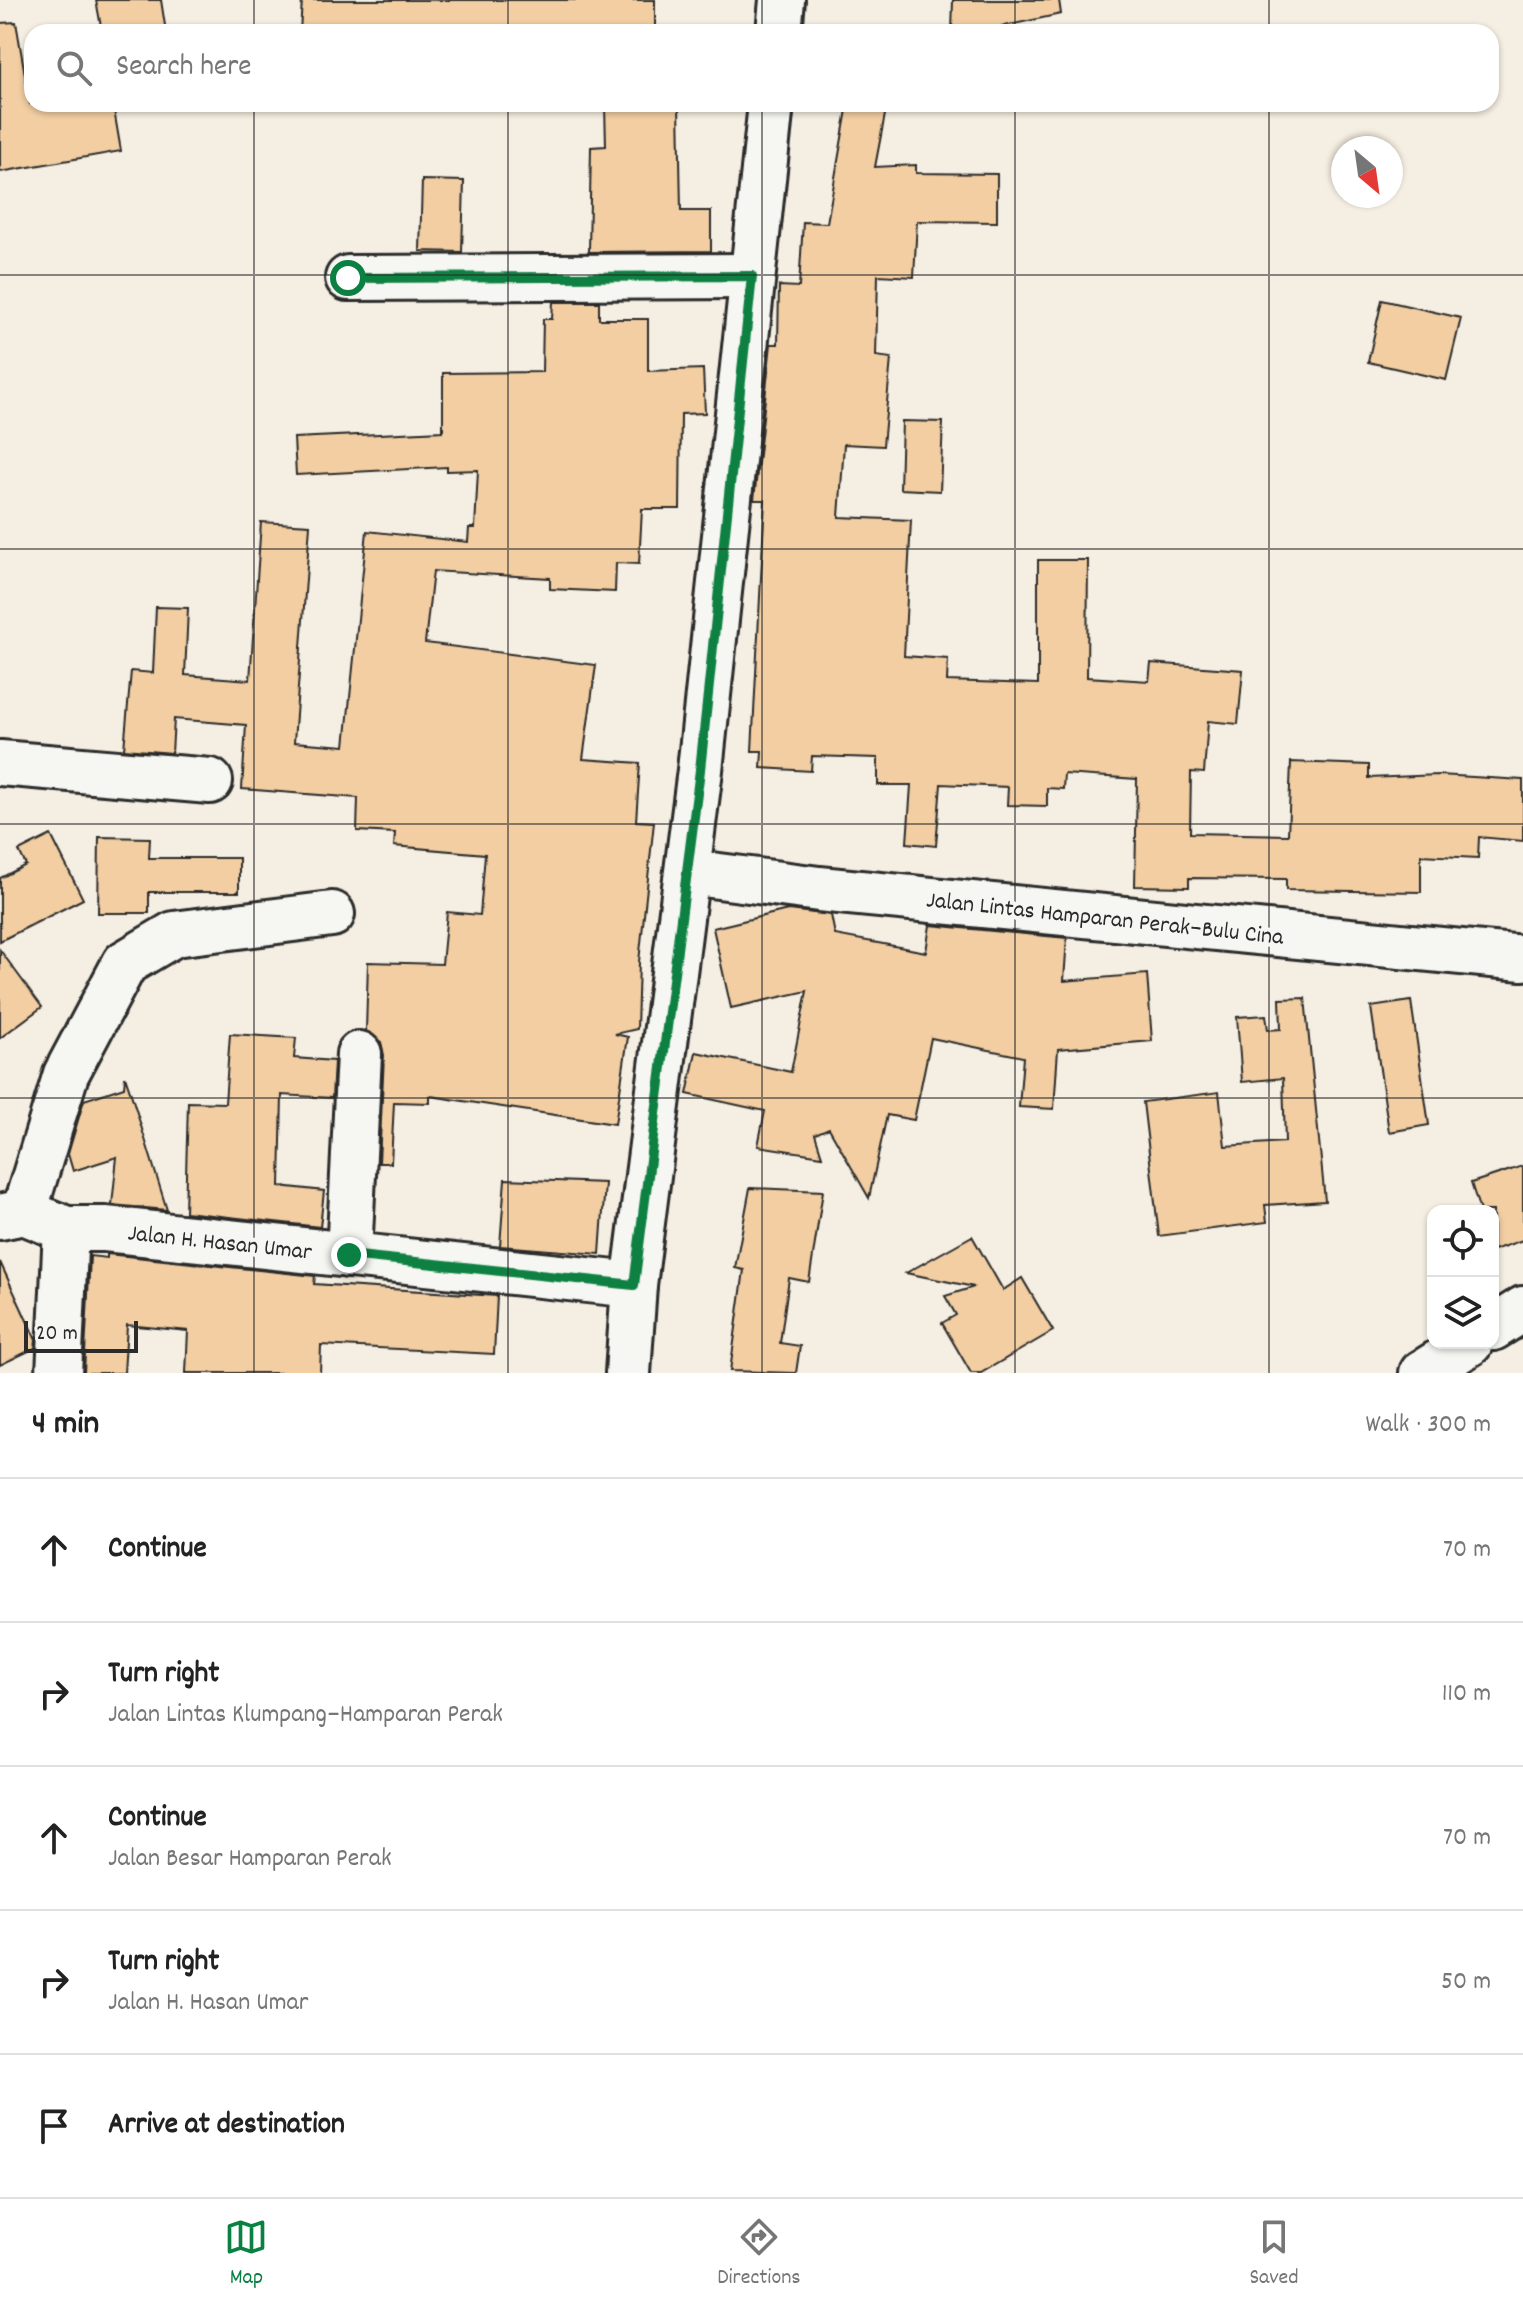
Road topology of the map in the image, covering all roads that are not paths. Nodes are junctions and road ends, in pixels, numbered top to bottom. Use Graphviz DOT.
graph roads {
  1 [pos="782,0"];
  2 [pos="780,24"];
  3 [pos="770,112"];
  4 [pos="752,276"];
  5 [pos="348,278"];
  6 [pos="0,763"];
  7 [pos="210,781"];
  8 [pos="688,872"];
  9 [pos="332,914"];
  10 [pos="1523,958"];
  11 [pos="359,1054"];
  12 [pos="12,1214"];
  13 [pos="66,1229"];
  14 [pos="349,1255"];
  15 [pos="634,1285"];
  16 [pos="1523,1309"];
  17 [pos="1499,1324"];
  18 [pos="1460,1349"];
  19 [pos="59,1373"];
  20 [pos="628,1373"];
  21 [pos="1422,1373"];
  1 -- 2 [label="street"];
  3 -- 4 [label="street"];
  4 -- 5 [label="street"];
  4 -- 8 [label="street"];
  6 -- 7 [label="street"];
  8 -- 10 [label="street, Jalan Lintas Hamparan Perak–Bulu Cina"];
  8 -- 15 [label="street"];
  9 -- 12 [label="street"];
  11 -- 14 [label="street"];
  12 -- 13 [label="street, Jalan H. Hasan Umar"];
  13 -- 14 [label="street, Jalan H. Hasan Umar"];
  13 -- 19 [label="street"];
  14 -- 15 [label="street, Jalan H. Hasan Umar"];
  15 -- 20 [label="street"];
  16 -- 17 [label="street"];
  18 -- 21 [label="street"];
}
